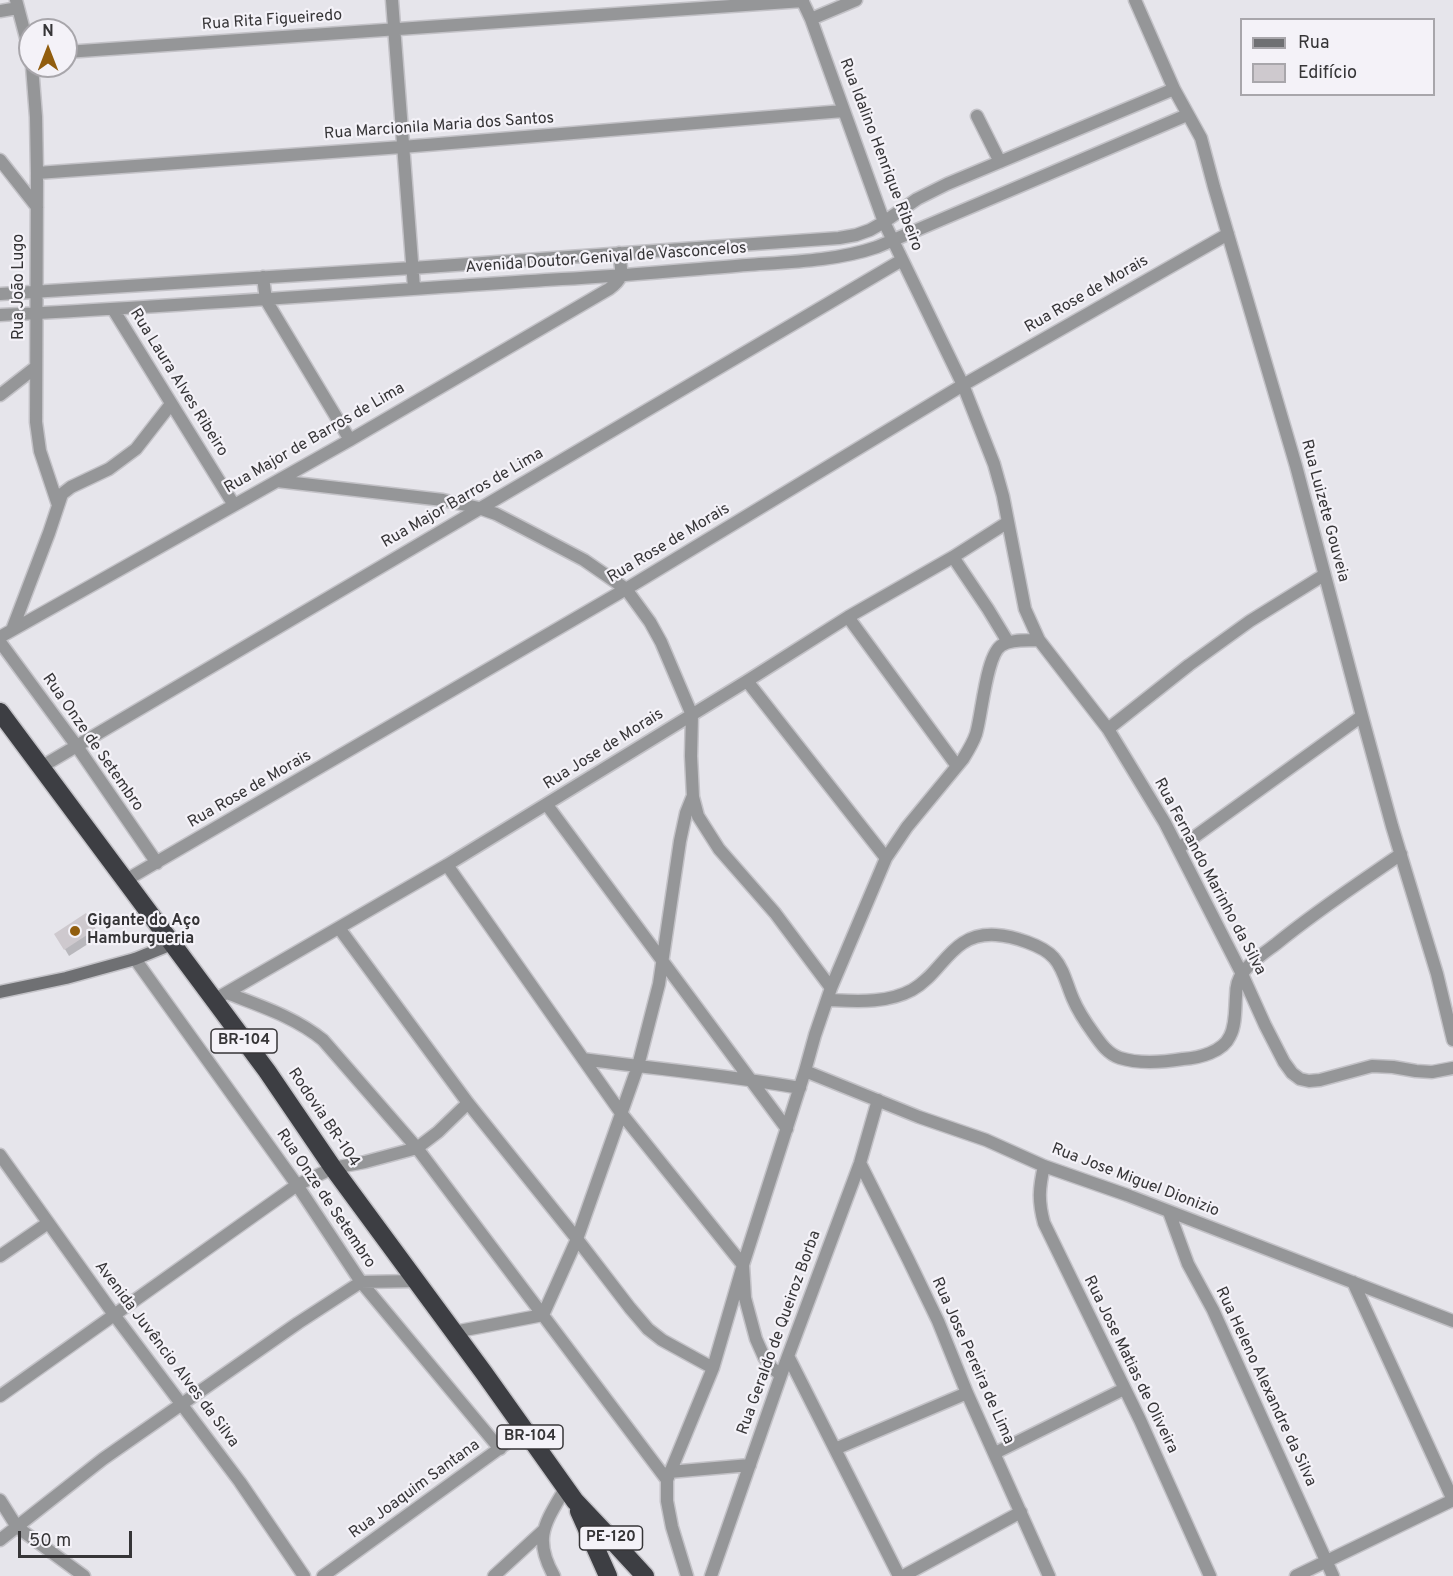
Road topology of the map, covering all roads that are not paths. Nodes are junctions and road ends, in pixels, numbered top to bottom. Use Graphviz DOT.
graph roads {
  1 [pos="392,0"];
  2 [pos="856,0"];
  3 [pos="1135,0"];
  4 [pos="802,1"];
  5 [pos="17,4"];
  6 [pos="0,11"];
  7 [pos="811,19"];
  8 [pos="393,29"];
  9 [pos="78,51"];
  10 [pos="33,78"];
  11 [pos="1174,89"];
  12 [pos="843,111"];
  13 [pos="1187,115"];
  14 [pos="977,116"];
  15 [pos="402,147"];
  16 [pos="0,160"];
  17 [pos="1000,162"];
  18 [pos="37,174"];
  19 [pos="37,207"];
  20 [pos="884,222"];
  21 [pos="1228,234"];
  22 [pos="892,239"];
  23 [pos="619,253"];
  24 [pos="902,260"];
  25 [pos="412,268"];
  26 [pos="621,276"];
  27 [pos="263,277"];
  28 [pos="414,288"];
  29 [pos="36,292"];
  30 [pos="0,294"];
  31 [pos="266,300"];
  32 [pos="113,309"];
  33 [pos="36,313"];
  34 [pos="0,315"];
  35 [pos="36,367"];
  36 [pos="963,385"];
  37 [pos="0,395"];
  38 [pos="171,404"];
  39 [pos="350,440"];
  40 [pos="278,481"];
  41 [pos="58,505"];
  42 [pos="234,505"];
  43 [pos="479,508"];
  44 [pos="1008,522"];
  45 [pos="953,557"];
  46 [pos="1324,575"];
  47 [pos="626,589"];
  48 [pos="848,617"];
  49 [pos="12,630"];
  50 [pos="0,637"];
  51 [pos="1039,640"];
  52 [pos="0,642"];
  53 [pos="1008,642"];
  54 [pos="747,681"];
  55 [pos="0,712"];
  56 [pos="692,715"];
  57 [pos="1362,717"];
  58 [pos="1108,729"];
  59 [pos="76,745"];
  60 [pos="957,766"];
  61 [pos="41,767"];
  62 [pos="693,797"];
  63 [pos="547,805"];
  64 [pos="1179,848"];
  65 [pos="1401,854"];
  66 [pos="886,858"];
  67 [pos="157,864"];
  68 [pos="447,866"];
  69 [pos="126,880"];
  70 [pos="339,928"];
  71 [pos="172,944"];
  72 [pos="135,959"];
  73 [pos="663,964"];
  74 [pos="1242,974"];
  75 [pos="1,991"];
  76 [pos="829,994"];
  77 [pos="220,996"];
  78 [pos="1453,1040"];
  79 [pos="584,1059"];
  80 [pos="638,1066"];
  81 [pos="1453,1068"];
  82 [pos="805,1071"];
  83 [pos="750,1079"];
  84 [pos="800,1088"];
  85 [pos="878,1100"];
  86 [pos="468,1103"];
  87 [pos="621,1113"];
  88 [pos="787,1129"];
  89 [pos="417,1148"];
  90 [pos="0,1155"];
  91 [pos="860,1162"];
  92 [pos="1044,1166"];
  93 [pos="333,1168"];
  94 [pos="297,1185"];
  95 [pos="1169,1212"];
  96 [pos="48,1223"];
  97 [pos="577,1239"];
  98 [pos="0,1256"];
  99 [pos="743,1265"];
  100 [pos="416,1281"];
  101 [pos="361,1282"];
  102 [pos="1353,1282"];
  103 [pos="543,1315"];
  104 [pos="115,1316"];
  105 [pos="1453,1321"];
  106 [pos="454,1332"];
  107 [pos="788,1356"];
  108 [pos="713,1368"];
  109 [pos="781,1375"];
  110 [pos="1124,1389"];
  111 [pos="967,1394"];
  112 [pos="0,1396"];
  113 [pos="183,1404"];
  114 [pos="525,1430"];
  115 [pos="500,1449"];
  116 [pos="835,1449"];
  117 [pos="994,1453"];
  118 [pos="750,1465"];
  119 [pos="668,1476"];
  120 [pos="570,1494"];
  121 [pos="0,1500"];
  122 [pos="1453,1500"];
  123 [pos="1021,1512"];
  124 [pos="17,1527"];
  125 [pos="544,1530"];
  126 [pos="0,1540"];
  127 [pos="1326,1561"];
  128 [pos="84,1576"];
  129 [pos="304,1576"];
  130 [pos="323,1576"];
  131 [pos="494,1576"];
  132 [pos="554,1576"];
  133 [pos="608,1576"];
  134 [pos="645,1576"];
  135 [pos="687,1576"];
  136 [pos="711,1576"];
  137 [pos="901,1576"];
  138 [pos="1049,1576"];
  139 [pos="1210,1576"];
  140 [pos="1296,1576"];
  141 [pos="1333,1576"];
  1 -- 8 [label="street"];
  2 -- 7 [label="street"];
  3 -- 11 [label="street, Rua Luizete Gouveia"];
  4 -- 7 [label="street, Rua Idalino Henrique Ribeiro"];
  4 -- 8 [label="street, Rua Rita Figueiredo"];
  5 -- 6 [label="street"];
  7 -- 12 [label="street, Rua Idalino Henrique Ribeiro"];
  8 -- 9 [label="street, Rua Rita Figueiredo"];
  8 -- 15 [label="street"];
  10 -- 18 [label="street, Rua João Lugo"];
  11 -- 13 [label="street, Rua Luizete Gouveia"];
  11 -- 17 [label="street, Avenida Doutor Genival de Vasconcelos"];
  12 -- 15 [label="street, Rua Marcionila Maria dos Santos"];
  12 -- 20 [label="street, Rua Idalino Henrique Ribeiro"];
  13 -- 21 [label="street, Rua Luizete Gouveia"];
  13 -- 22 [label="street, Avenida Doutor Genival de Vasconcelos"];
  14 -- 17 [label="street"];
  15 -- 18 [label="street, Rua Marcionila Maria dos Santos"];
  15 -- 25 [label="street"];
  16 -- 19 [label="street"];
  17 -- 20 [label="street, Avenida Doutor Genival de Vasconcelos"];
  18 -- 19 [label="street, Rua João Lugo"];
  19 -- 29 [label="street, Rua João Lugo"];
  20 -- 22 [label="street, Rua Idalino Henrique Ribeiro"];
  20 -- 23 [label="street, Avenida Doutor Genival de Vasconcelos"];
  21 -- 36 [label="street, Rua Rose de Morais"];
  21 -- 46 [label="street, Rua Luizete Gouveia"];
  22 -- 24 [label="street, Rua Idalino Henrique Ribeiro"];
  22 -- 26 [label="street, Avenida Doutor Genival de Vasconcelos"];
  23 -- 25 [label="street, Avenida Doutor Genival de Vasconcelos"];
  23 -- 26 [label="street"];
  24 -- 36 [label="street, Rua Idalino Henrique Ribeiro"];
  24 -- 43 [label="street, Rua Major Barros de Lima"];
  25 -- 27 [label="street, Avenida Doutor Genival de Vasconcelos"];
  25 -- 28 [label="street"];
  26 -- 28 [label="street, Avenida Doutor Genival de Vasconcelos"];
  26 -- 39 [label="street, Rua Major de Barros de Lima"];
  27 -- 29 [label="street, Avenida Doutor Genival de Vasconcelos"];
  27 -- 31 [label="street"];
  28 -- 31 [label="street, Avenida Doutor Genival de Vasconcelos"];
  29 -- 30 [label="street, Avenida Doutor Genival de Vasconcelos"];
  29 -- 33 [label="street, Rua João Lugo"];
  31 -- 32 [label="street, Avenida Doutor Genival de Vasconcelos"];
  31 -- 39 [label="street"];
  32 -- 33 [label="street, Avenida Doutor Genival de Vasconcelos"];
  32 -- 38 [label="street, Rua Laura Alves Ribeiro"];
  33 -- 34 [label="street, Avenida Doutor Genival de Vasconcelos"];
  33 -- 35 [label="street, Rua João Lugo"];
  35 -- 37 [label="street"];
  35 -- 41 [label="street, Rua João Lugo"];
  36 -- 44 [label="street, Rua Fernando Marinho da Silva"];
  36 -- 47 [label="street, Rua Rose de Morais"];
  38 -- 41 [label="street"];
  38 -- 42 [label="street, Rua Laura Alves Ribeiro"];
  39 -- 40 [label="street, Rua Major de Barros de Lima"];
  40 -- 42 [label="street, Rua Major de Barros de Lima"];
  40 -- 43 [label="street"];
  41 -- 49 [label="street"];
  42 -- 49 [label="street, Rua Major de Barros de Lima"];
  43 -- 47 [label="street"];
  43 -- 59 [label="street, Rua Major Barros de Lima"];
  44 -- 45 [label="street, Rua Jose de Morais"];
  44 -- 51 [label="street, Rua Fernando Marinho da Silva"];
  45 -- 48 [label="street, Rua Jose de Morais"];
  45 -- 53 [label="street"];
  46 -- 57 [label="street, Rua Luizete Gouveia"];
  46 -- 58 [label="street"];
  47 -- 56 [label="street"];
  47 -- 67 [label="street, Rua Rose de Morais"];
  48 -- 54 [label="street, Rua Jose de Morais"];
  48 -- 60 [label="street"];
  49 -- 50 [label="street, Rua Major de Barros de Lima"];
  51 -- 53 [label="street"];
  51 -- 58 [label="street, Rua Fernando Marinho da Silva"];
  52 -- 59 [label="street, Rua Onze de Setembro"];
  53 -- 60 [label="street"];
  54 -- 56 [label="street, Rua Jose de Morais"];
  54 -- 66 [label="street"];
  55 -- 61 [label="highway, Rodovia BR-104 / BR-104"];
  56 -- 62 [label="street"];
  56 -- 63 [label="street, Rua Jose de Morais"];
  57 -- 64 [label="street"];
  57 -- 65 [label="street, Rua Luizete Gouveia"];
  58 -- 64 [label="street, Rua Fernando Marinho da Silva"];
  59 -- 61 [label="street, Rua Major Barros de Lima"];
  59 -- 67 [label="street, Rua Onze de Setembro"];
  60 -- 66 [label="street"];
  61 -- 69 [label="highway, Rodovia BR-104 / BR-104"];
  62 -- 73 [label="street"];
  62 -- 76 [label="street"];
  63 -- 68 [label="street, Rua Jose de Morais"];
  63 -- 73 [label="street"];
  64 -- 74 [label="street, Rua Fernando Marinho da Silva"];
  65 -- 74 [label="street"];
  65 -- 78 [label="street, Rua Luizete Gouveia"];
  66 -- 76 [label="street"];
  67 -- 69 [label="street, Rua Rose de Morais"];
  68 -- 70 [label="street, Rua Jose de Morais"];
  68 -- 79 [label="street"];
  69 -- 71 [label="highway, Rodovia BR-104 / BR-104"];
  70 -- 77 [label="street, Rua Jose de Morais"];
  70 -- 86 [label="street"];
  71 -- 72 [label="street"];
  71 -- 77 [label="highway, Rodovia BR-104 / BR-104"];
  72 -- 75 [label="street"];
  72 -- 94 [label="street, Rua Onze de Setembro"];
  73 -- 80 [label="street"];
  73 -- 83 [label="street"];
  74 -- 76 [label="street"];
  74 -- 81 [label="street, Rua Fernando Marinho da Silva"];
  76 -- 82 [label="street"];
  77 -- 89 [label="street"];
  77 -- 93 [label="highway, Rodovia BR-104 / BR-104"];
  79 -- 80 [label="street"];
  79 -- 87 [label="street"];
  80 -- 83 [label="street"];
  80 -- 87 [label="street"];
  82 -- 84 [label="street"];
  82 -- 85 [label="street, Rua Jose Miguel Dionizio"];
  83 -- 84 [label="street"];
  83 -- 88 [label="street"];
  84 -- 88 [label="street"];
  85 -- 91 [label="street, Rua Geraldo de Queiroz Borba"];
  85 -- 92 [label="street, Rua Jose Miguel Dionizio"];
  86 -- 89 [label="street"];
  86 -- 97 [label="street"];
  87 -- 97 [label="street"];
  87 -- 99 [label="street"];
  88 -- 99 [label="street"];
  89 -- 93 [label="street"];
  89 -- 103 [label="street"];
  90 -- 96 [label="street, Avenida Juvêncio Alves da Silva"];
  91 -- 107 [label="street, Rua Geraldo de Queiroz Borba"];
  91 -- 111 [label="street, Rua Jose Pereira de Lima"];
  92 -- 95 [label="street, Rua Jose Miguel Dionizio"];
  92 -- 110 [label="street, Rua Jose Matias de Oliveira"];
  93 -- 94 [label="street"];
  93 -- 100 [label="highway, Rodovia BR-104 / BR-104"];
  94 -- 101 [label="street, Rua Onze de Setembro"];
  94 -- 104 [label="street"];
  95 -- 102 [label="street, Rua Jose Miguel Dionizio"];
  95 -- 127 [label="street, Rua Heleno Alexandre da Silva"];
  96 -- 98 [label="street"];
  96 -- 104 [label="street, Avenida Juvêncio Alves da Silva"];
  97 -- 103 [label="street"];
  97 -- 108 [label="street"];
  99 -- 108 [label="street"];
  99 -- 109 [label="street"];
  100 -- 101 [label="street"];
  100 -- 106 [label="highway, Rodovia BR-104 / BR-104"];
  101 -- 113 [label="street"];
  101 -- 115 [label="street, Rua Onze de Setembro"];
  102 -- 105 [label="street, Rua Jose Miguel Dionizio"];
  102 -- 122 [label="street"];
  103 -- 106 [label="street"];
  103 -- 119 [label="street"];
  104 -- 112 [label="street"];
  104 -- 113 [label="street, Avenida Juvêncio Alves da Silva"];
  106 -- 114 [label="highway, Rodovia BR-104 / BR-104"];
  107 -- 109 [label="street, Rua Geraldo de Queiroz Borba"];
  107 -- 116 [label="street"];
  108 -- 119 [label="street"];
  109 -- 118 [label="street, Rua Geraldo de Queiroz Borba"];
  110 -- 117 [label="street"];
  110 -- 139 [label="street, Rua Jose Matias de Oliveira"];
  111 -- 116 [label="street"];
  111 -- 117 [label="street, Rua Jose Pereira de Lima"];
  113 -- 124 [label="street"];
  113 -- 129 [label="street, Avenida Juvêncio Alves da Silva"];
  114 -- 115 [label="street, Rua Joaquim Santana"];
  114 -- 120 [label="highway, BR-104"];
  115 -- 130 [label="street, Rua Joaquim Santana"];
  116 -- 137 [label="street"];
  117 -- 123 [label="street, Rua Jose Pereira de Lima"];
  118 -- 119 [label="street"];
  118 -- 136 [label="street, Rua Geraldo de Queiroz Borba"];
  119 -- 135 [label="street"];
  120 -- 125 [label="street"];
  120 -- 133 [label="highway, BR-104"];
  120 -- 134 [label="highway, PE-120"];
  121 -- 124 [label="street"];
  122 -- 127 [label="street"];
  123 -- 137 [label="street"];
  123 -- 138 [label="street, Rua Jose Pereira de Lima"];
  124 -- 126 [label="street"];
  124 -- 128 [label="street"];
  125 -- 131 [label="street"];
  125 -- 132 [label="street"];
  127 -- 140 [label="street"];
  127 -- 141 [label="street, Rua Heleno Alexandre da Silva"];
}
